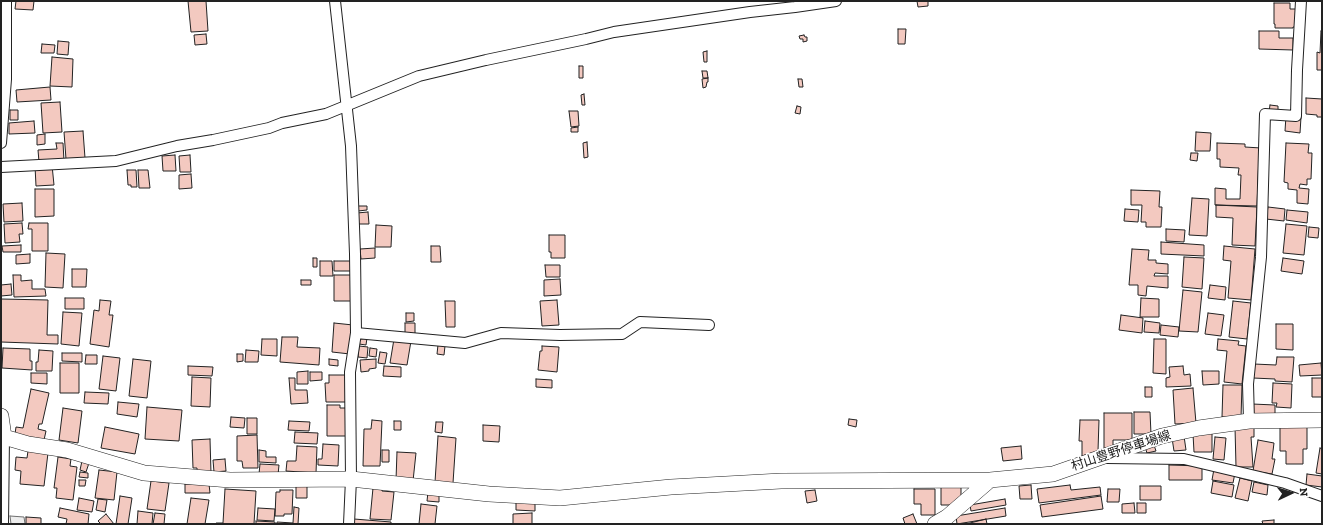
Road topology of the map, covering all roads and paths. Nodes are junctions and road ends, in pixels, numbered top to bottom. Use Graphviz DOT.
graph roads {
  1 [pos="6,1"];
  2 [pos="335,1"];
  3 [pos="836,1"];
  4 [pos="1301,1"];
  5 [pos="346,106"];
  6 [pos="1,143"];
  7 [pos="1,166"];
  8 [pos="709,325"];
  9 [pos="356,333"];
  10 [pos="1,416"];
  11 [pos="1322,420"];
  12 [pos="1249,421"];
  13 [pos="4,437"];
  14 [pos="1098,458"];
  15 [pos="351,479"];
  16 [pos="990,480"];
  17 [pos="1322,496"];
  18 [pos="3,524"];
  19 [pos="349,524"];
  20 [pos="935,524"];
  1 -- 6 [label="street"];
  2 -- 5 [label="street"];
  3 -- 5 [label="street"];
  4 -- 12 [label="street"];
  5 -- 7 [label="street"];
  5 -- 9 [label="street"];
  8 -- 9 [label="street"];
  9 -- 15 [label="street"];
  10 -- 13 [label="street"];
  11 -- 12 [label="street, 村山豊野停車場線"];
  12 -- 14 [label="street, 村山豊野停車場線"];
  13 -- 15 [label="street, 村山豊野停車場線"];
  13 -- 18 [label="street"];
  14 -- 16 [label="street, 村山豊野停車場線"];
  14 -- 17 [label="street"];
  15 -- 16 [label="street, 村山豊野停車場線"];
  15 -- 19 [label="street"];
  16 -- 20 [label="street"];
}
